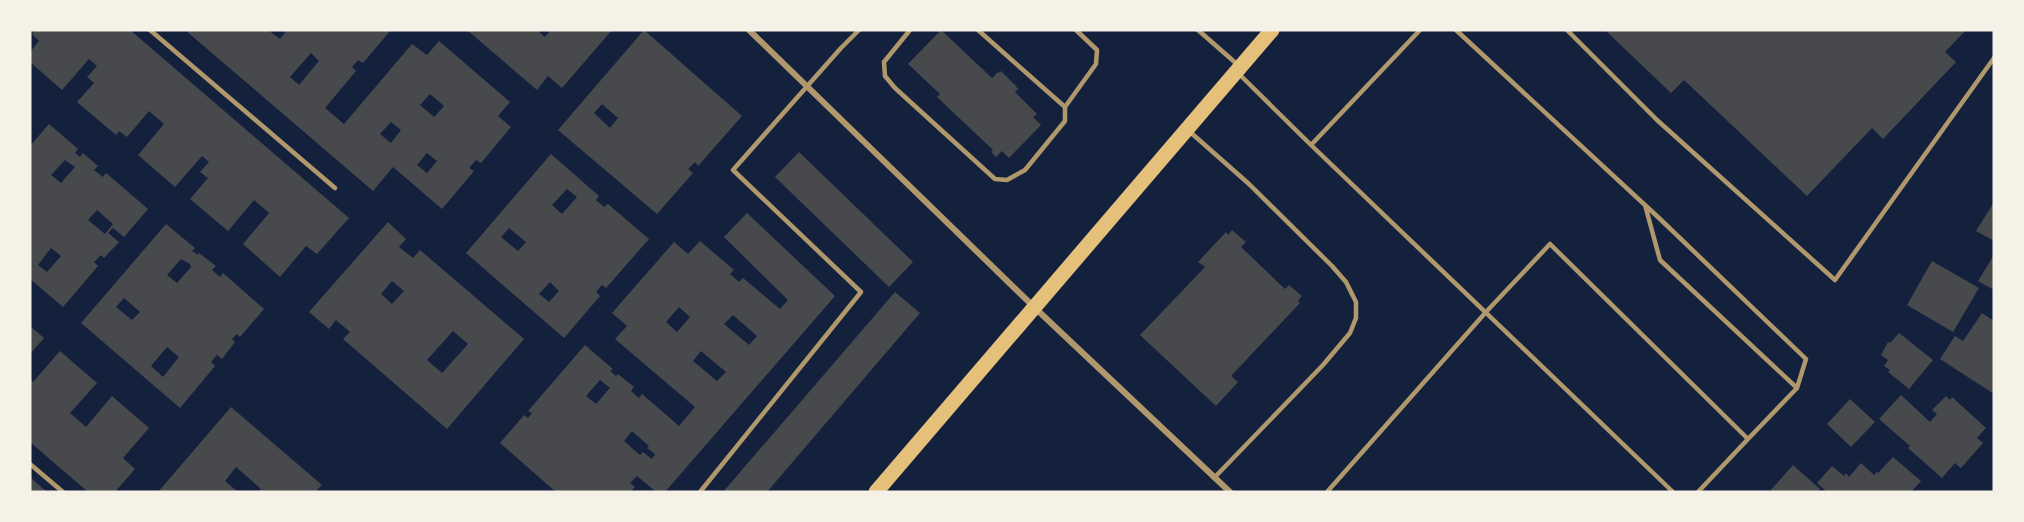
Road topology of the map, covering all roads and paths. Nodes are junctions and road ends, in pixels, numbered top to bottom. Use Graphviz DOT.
graph roads {
  1 [pos="150,30"];
  2 [pos="749,30"];
  3 [pos="859,30"];
  4 [pos="910,30"];
  5 [pos="978,30"];
  6 [pos="1076,30"];
  7 [pos="1198,30"];
  8 [pos="1272,30"];
  9 [pos="1420,30"];
  10 [pos="1456,30"];
  11 [pos="1567,30"];
  12 [pos="1994,58"];
  13 [pos="1238,69"];
  14 [pos="807,87"];
  15 [pos="1065,107"];
  16 [pos="1187,129"];
  17 [pos="1311,145"];
  18 [pos="335,188"];
  19 [pos="1645,205"];
  20 [pos="1034,307"];
  21 [pos="1486,312"];
  22 [pos="1797,388"];
  23 [pos="1748,439"];
  24 [pos="30,464"];
  25 [pos="1214,478"];
  26 [pos="63,492"];
  27 [pos="700,492"];
  28 [pos="876,492"];
  29 [pos="1230,492"];
  30 [pos="1327,492"];
  31 [pos="1673,492"];
  32 [pos="1698,492"];
  1 -- 18 [label="lane"];
  2 -- 14 [label="street"];
  3 -- 14 [label="lane"];
  4 -- 15 [label="lane"];
  5 -- 15 [label="lane"];
  6 -- 15 [label="lane"];
  7 -- 13 [label="lane"];
  8 -- 13 [label="main road"];
  9 -- 17 [label="lane"];
  10 -- 19 [label="lane"];
  11 -- 12 [label="lane"];
  13 -- 16 [label="main road"];
  13 -- 17 [label="lane"];
  14 -- 20 [label="street"];
  14 -- 27 [label="lane"];
  16 -- 20 [label="main road"];
  16 -- 25 [label="lane"];
  17 -- 21 [label="lane"];
  19 -- 22 [label="lane"];
  19 -- 22 [label="lane"];
  20 -- 25 [label="street"];
  20 -- 28 [label="main road"];
  21 -- 23 [label="lane"];
  21 -- 30 [label="lane"];
  21 -- 31 [label="lane"];
  22 -- 23 [label="lane"];
  23 -- 32 [label="lane"];
  24 -- 26 [label="lane"];
  25 -- 29 [label="street"];
}
